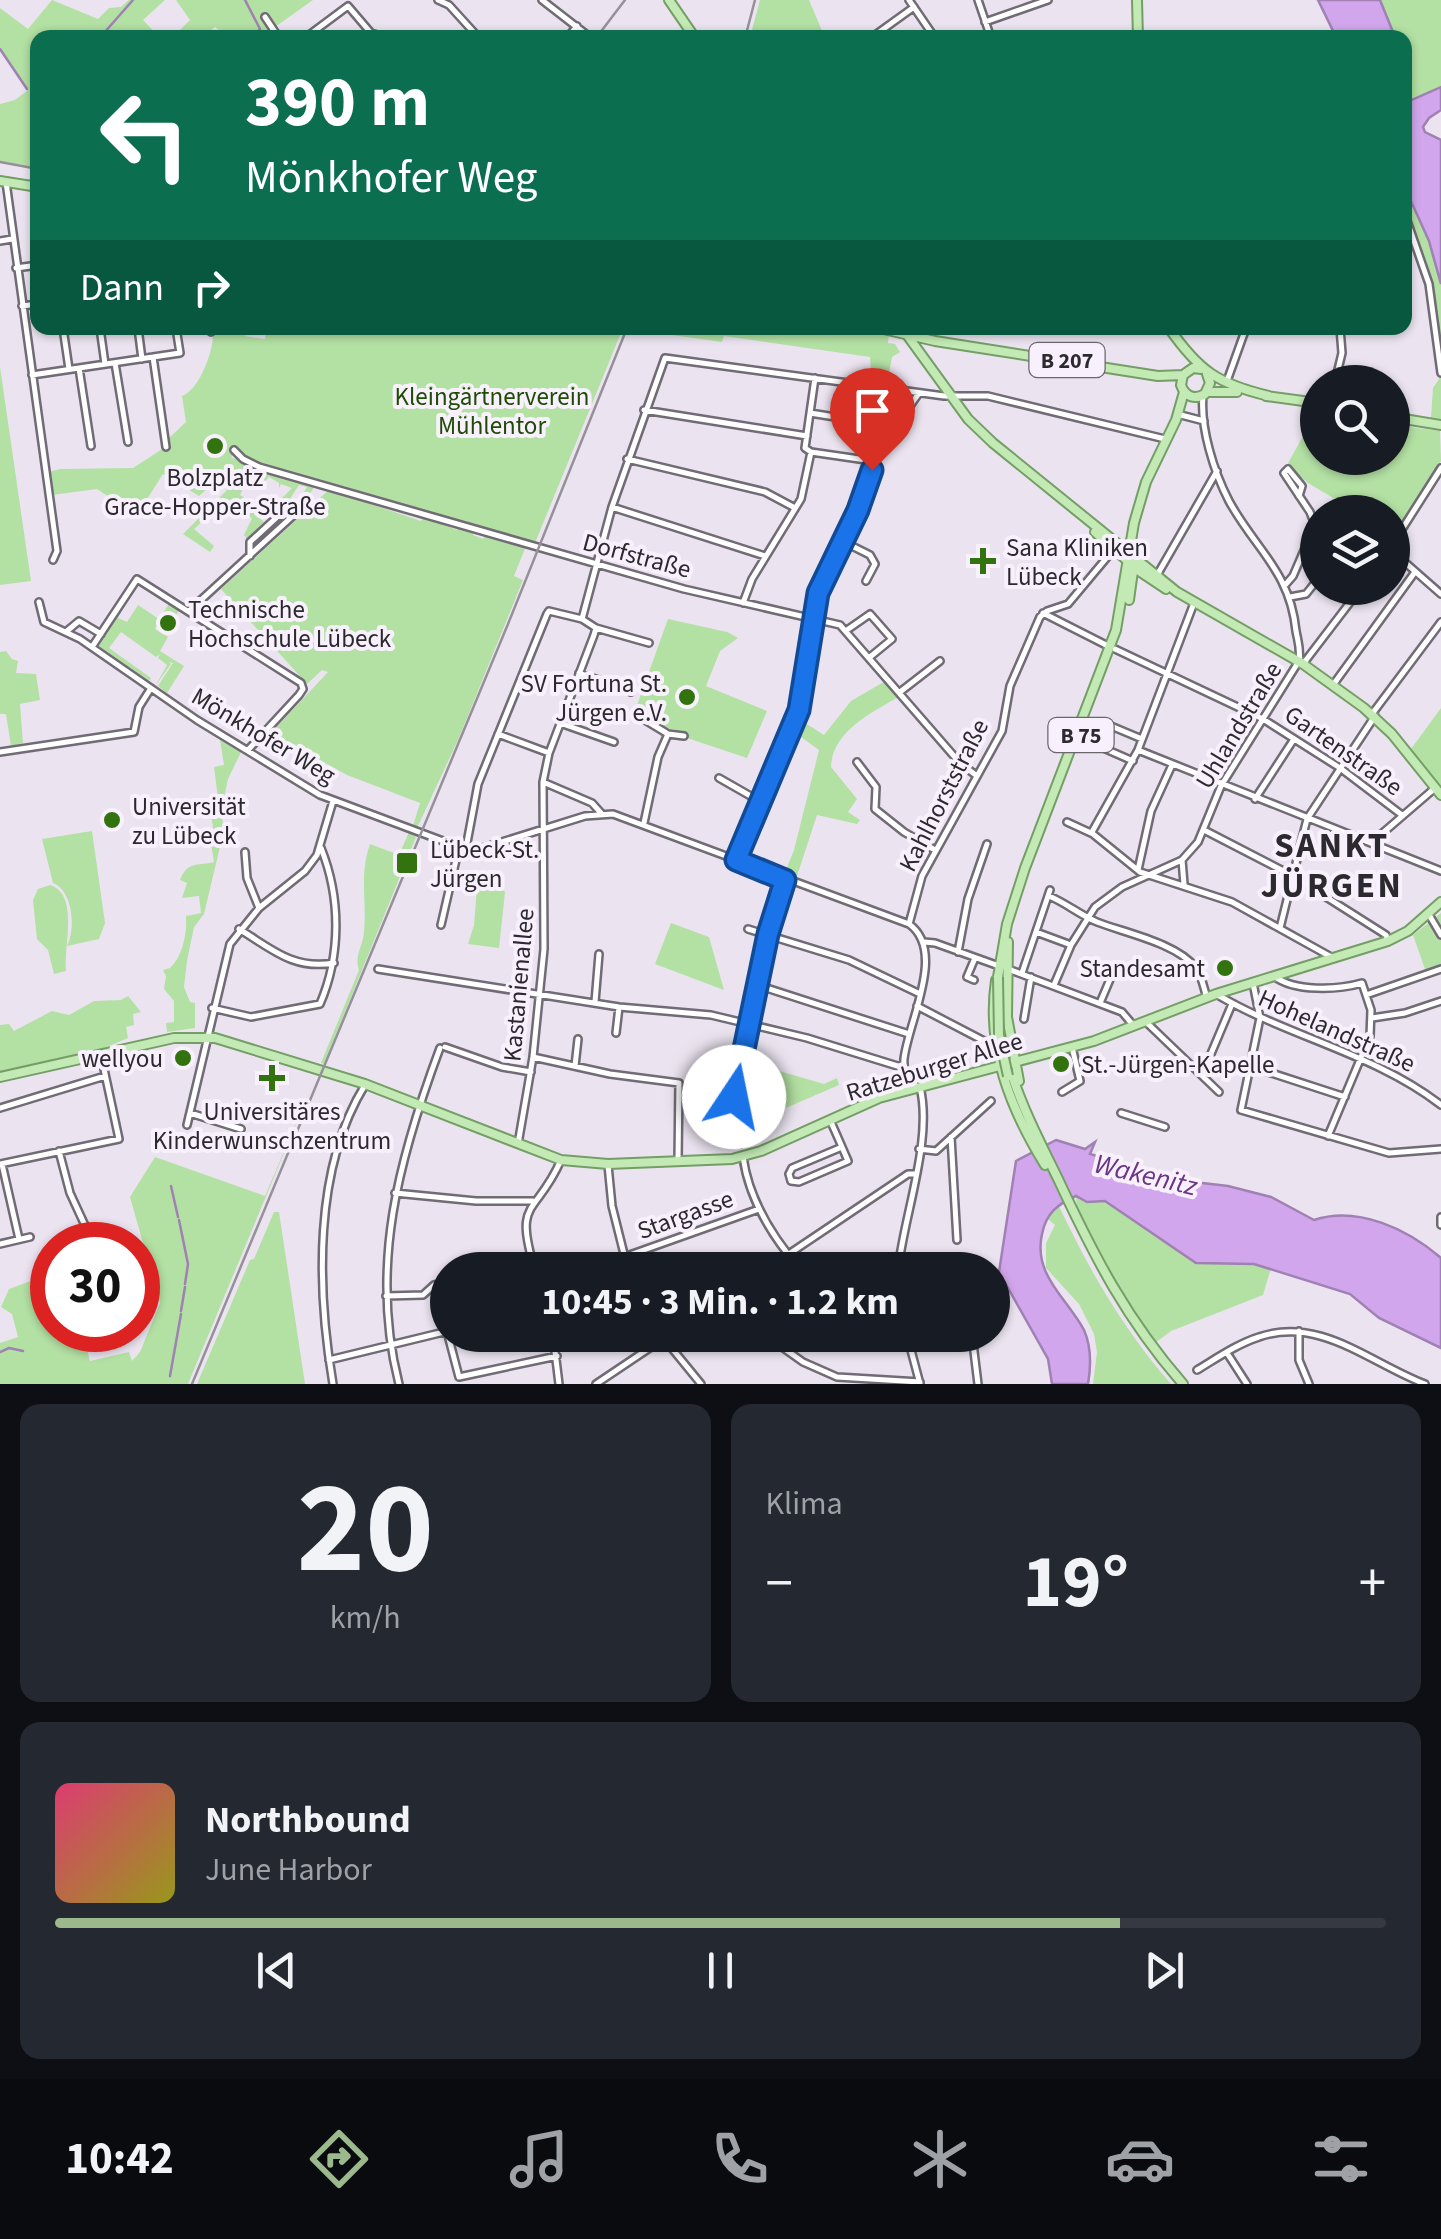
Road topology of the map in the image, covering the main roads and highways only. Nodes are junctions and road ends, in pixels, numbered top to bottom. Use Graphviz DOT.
graph roads {
  1 [pos="669,0"];
  2 [pos="1137,0"];
  3 [pos="690,30"];
  4 [pos="1138,30"];
  5 [pos="3,182"];
  6 [pos="30,186"];
  7 [pos="908,335"];
  8 [pos="920,335"];
  9 [pos="1173,335"];
  10 [pos="940,341"];
  11 [pos="1184,349"];
  12 [pos="922,355"];
  13 [pos="1204,372"];
  14 [pos="1192,389"];
  15 [pos="1269,396"];
  16 [pos="1300,401"];
  17 [pos="1410,420"];
  18 [pos="1441,425"];
  19 [pos="1139,505"];
  20 [pos="1134,522"];
  21 [pos="1114,546"];
  22 [pos="1132,561"];
  23 [pos="1152,577"];
  24 [pos="1128,603"];
  25 [pos="1112,648"];
  26 [pos="1438,792"];
  27 [pos="1441,902"];
  28 [pos="1002,970"];
  29 [pos="999,1065"];
  30 [pos="1011,1072"];
  31 [pos="0,1077"];
  32 [pos="1180,1384"];
  1 -- 3 [label="main road"];
  2 -- 4 [label="main road"];
  5 -- 6 [label="main road"];
  7 -- 12 [label="main road"];
  8 -- 10 [label="main road, B 207"];
  9 -- 11 [label="main road"];
  10 -- 12 [label="main road"];
  10 -- 14 [label="main road, B 207"];
  11 -- 13 [label="main road"];
  11 -- 14 [label="main road"];
  12 -- 21 [label="main road"];
  13 -- 14 [label="main road"];
  13 -- 14 [label="main road"];
  13 -- 15 [label="main road"];
  14 -- 15 [label="main road"];
  14 -- 19 [label="main road, B 75"];
  15 -- 16 [label="main road"];
  17 -- 18 [label="main road"];
  19 -- 20 [label="main road, B 75"];
  19 -- 22 [label="main road, B 75"];
  20 -- 21 [label="main road"];
  20 -- 22 [label="main road, B 75"];
  21 -- 22 [label="main road"];
  22 -- 23 [label="main road"];
  22 -- 24 [label="main road, B 75"];
  22 -- 25 [label="main road, B 75"];
  23 -- 24 [label="main road"];
  23 -- 26 [label="main road"];
  24 -- 25 [label="main road, B 75"];
  25 -- 28 [label="main road, B 75"];
  25 -- 28 [label="main road, B 75"];
  27 -- 30 [label="main road, Ratzeburger Allee"];
  28 -- 29 [label="main road"];
  28 -- 30 [label="main road, B 75, bridge"];
  29 -- 30 [label="main road, Ratzeburger Allee"];
  29 -- 30 [label="main road"];
  29 -- 31 [label="main road, Ratzeburger Allee"];
  30 -- 32 [label="main road, B 75"];
}
